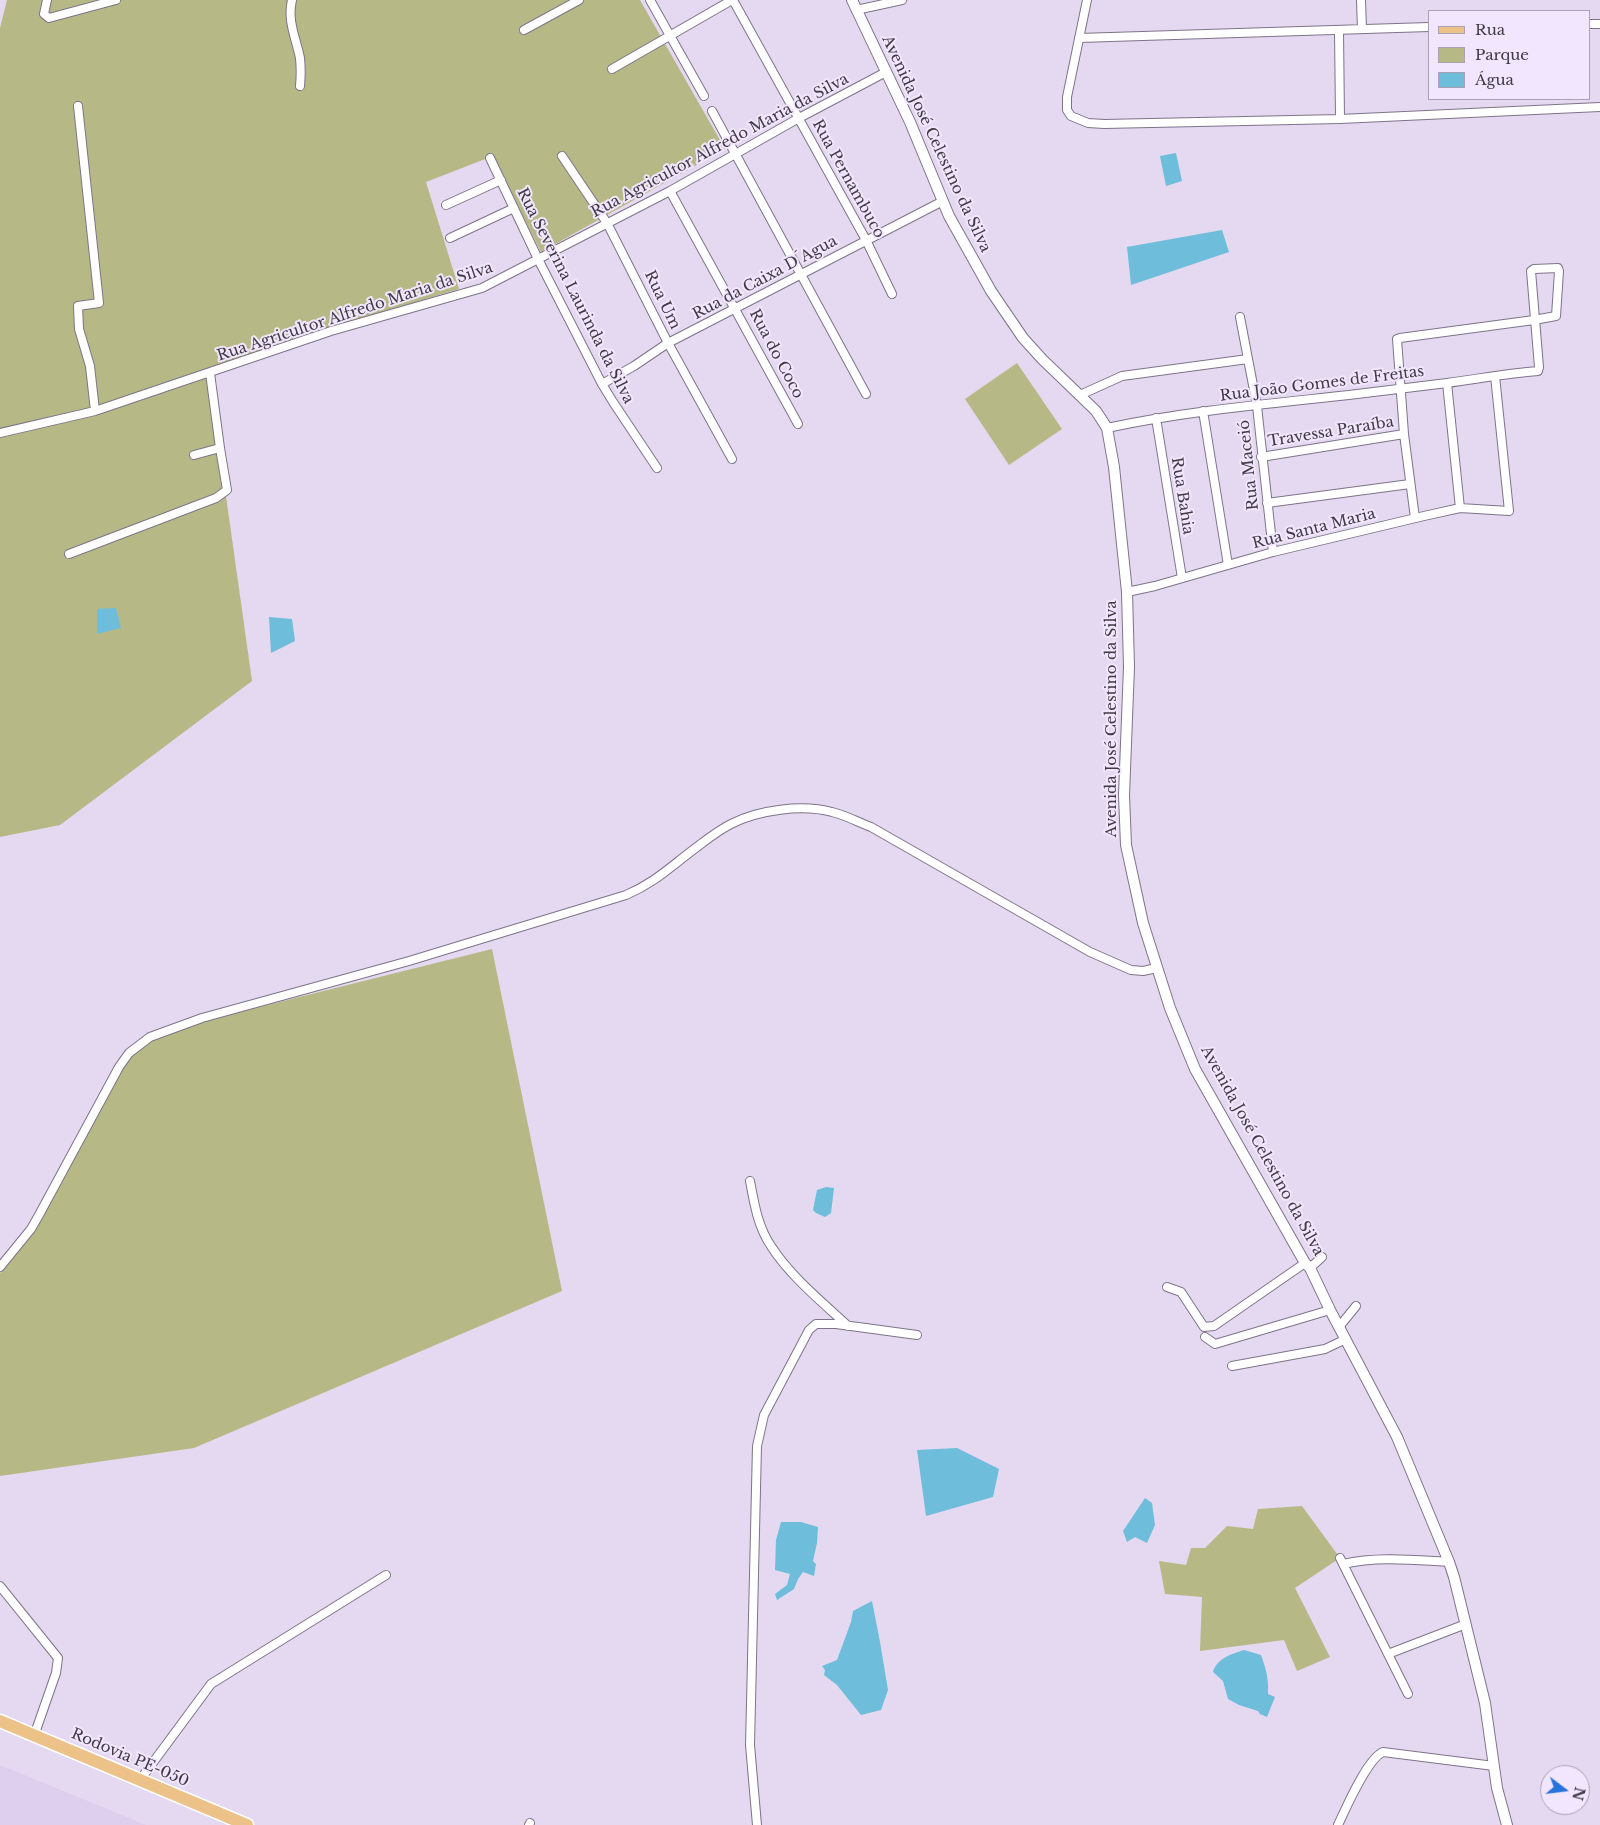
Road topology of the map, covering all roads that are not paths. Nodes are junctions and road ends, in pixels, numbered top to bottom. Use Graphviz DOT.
graph roads {
  1 [pos="47,0"];
  2 [pos="116,0"];
  3 [pos="292,0"];
  4 [pos="579,0"];
  5 [pos="650,0"];
  6 [pos="733,0"];
  7 [pos="852,0"];
  8 [pos="902,0"];
  9 [pos="1087,0"];
  10 [pos="1361,0"];
  11 [pos="564,4"];
  12 [pos="856,10"];
  13 [pos="1428,28"];
  14 [pos="1362,29"];
  15 [pos="524,30"];
  16 [pos="1338,31"];
  17 [pos="671,35"];
  18 [pos="1078,38"];
  19 [pos="612,69"];
  20 [pos="886,72"];
  21 [pos="300,86"];
  22 [pos="704,96"];
  23 [pos="78,106"];
  24 [pos="1600,108"];
  25 [pos="712,110"];
  26 [pos="799,118"];
  27 [pos="1340,119"];
  28 [pos="736,154"];
  29 [pos="562,156"];
  30 [pos="490,158"];
  31 [pos="500,180"];
  32 [pos="670,191"];
  33 [pos="943,201"];
  34 [pos="446,206"];
  35 [pos="514,208"];
  36 [pos="606,223"];
  37 [pos="450,238"];
  38 [pos="866,240"];
  39 [pos="538,259"];
  40 [pos="801,275"];
  41 [pos="892,294"];
  42 [pos="736,309"];
  43 [pos="1240,317"];
  44 [pos="1534,320"];
  45 [pos="668,343"];
  46 [pos="1248,359"];
  47 [pos="210,373"];
  48 [pos="1495,376"];
  49 [pos="1447,383"];
  50 [pos="602,384"];
  51 [pos="1400,389"];
  52 [pos="866,394"];
  53 [pos="1080,395"];
  54 [pos="1256,406"];
  55 [pos="95,411"];
  56 [pos="1204,411"];
  57 [pos="1156,418"];
  58 [pos="798,424"];
  59 [pos="1107,428"];
  60 [pos="0,433"];
  61 [pos="1404,434"];
  62 [pos="220,448"];
  63 [pos="194,455"];
  64 [pos="1261,457"];
  65 [pos="732,459"];
  66 [pos="657,468"];
  67 [pos="1410,484"];
  68 [pos="1267,503"];
  69 [pos="1460,508"];
  70 [pos="1415,518"];
  71 [pos="1273,552"];
  72 [pos="70,554"];
  73 [pos="1228,565"];
  74 [pos="1182,578"];
  75 [pos="1127,592"];
  76 [pos="1157,968"];
  77 [pos="750,1181"];
  78 [pos="1322,1257"];
  79 [pos="1308,1266"];
  80 [pos="0,1267"];
  81 [pos="1167,1287"];
  82 [pos="1356,1306"];
  83 [pos="1330,1310"];
  84 [pos="848,1326"];
  85 [pos="1339,1326"];
  86 [pos="917,1335"];
  87 [pos="1205,1337"];
  88 [pos="1346,1339"];
  89 [pos="1232,1366"];
  90 [pos="1449,1562"];
  91 [pos="386,1575"];
  92 [pos="0,1586"];
  93 [pos="1466,1624"];
  94 [pos="1388,1654"];
  95 [pos="1408,1694"];
  96 [pos="0,1721"];
  97 [pos="34,1736"];
  98 [pos="1494,1766"];
  99 [pos="140,1780"];
  100 [pos="247,1825"];
  101 [pos="757,1825"];
  102 [pos="1338,1825"];
  103 [pos="1507,1825"];
  1 -- 2 [label="street"];
  3 -- 21 [label="street"];
  4 -- 11 [label="street"];
  5 -- 17 [label="street"];
  6 -- 17 [label="street"];
  6 -- 26 [label="street, Rua Pernambuco"];
  7 -- 12 [label="street, Avenida José Celestino da Silva"];
  8 -- 12 [label="street"];
  9 -- 18 [label="street"];
  10 -- 14 [label="street"];
  11 -- 15 [label="street"];
  12 -- 20 [label="street, Avenida José Celestino da Silva"];
  13 -- 14 [label="street"];
  14 -- 16 [label="street"];
  16 -- 18 [label="street"];
  16 -- 27 [label="street"];
  17 -- 19 [label="street"];
  17 -- 22 [label="street"];
  18 -- 27 [label="street"];
  20 -- 26 [label="street, Rua Agricultor Alfredo Maria da Silva"];
  20 -- 33 [label="street, Avenida José Celestino da Silva"];
  23 -- 55 [label="street"];
  24 -- 27 [label="street"];
  25 -- 28 [label="street"];
  26 -- 28 [label="street, Rua Agricultor Alfredo Maria da Silva"];
  26 -- 38 [label="street, Rua Pernambuco"];
  28 -- 32 [label="street, Rua Agricultor Alfredo Maria da Silva"];
  28 -- 40 [label="street"];
  29 -- 36 [label="street, Rua Um"];
  30 -- 31 [label="street, Rua Severina Laurinda da Silva"];
  31 -- 34 [label="street"];
  31 -- 35 [label="street, Rua Severina Laurinda da Silva"];
  32 -- 36 [label="street, Rua Agricultor Alfredo Maria da Silva"];
  32 -- 42 [label="street, Rua do Coco"];
  33 -- 38 [label="street, Rua da Caixa D´Agua"];
  33 -- 53 [label="street, Avenida José Celestino da Silva"];
  35 -- 37 [label="street"];
  35 -- 39 [label="street, Rua Severina Laurinda da Silva"];
  36 -- 39 [label="street, Rua Agricultor Alfredo Maria da Silva"];
  36 -- 45 [label="street, Rua Um"];
  38 -- 40 [label="street, Rua da Caixa D´Agua"];
  38 -- 41 [label="street, Rua Pernambuco"];
  39 -- 47 [label="street, Rua Agricultor Alfredo Maria da Silva"];
  39 -- 50 [label="street, Rua Severina Laurinda da Silva"];
  40 -- 42 [label="street, Rua da Caixa D´Agua"];
  40 -- 52 [label="street"];
  42 -- 45 [label="street, Rua da Caixa D´Agua"];
  42 -- 58 [label="street, Rua do Coco"];
  43 -- 46 [label="street, Rua Maceió"];
  44 -- 44 [label="street"];
  44 -- 48 [label="street, Rua João Gomes de Freitas"];
  44 -- 51 [label="street"];
  45 -- 50 [label="street, Rua da Caixa D´Agua"];
  45 -- 65 [label="street, Rua Um"];
  46 -- 53 [label="street"];
  46 -- 54 [label="street, Rua Maceió"];
  47 -- 55 [label="street, Rua Agricultor Alfredo Maria da Silva"];
  47 -- 62 [label="street"];
  48 -- 49 [label="street, Rua João Gomes de Freitas"];
  48 -- 69 [label="street, Rua Santa Maria"];
  49 -- 51 [label="street, Rua João Gomes de Freitas"];
  49 -- 69 [label="street"];
  50 -- 66 [label="street, Rua Severina Laurinda da Silva"];
  51 -- 54 [label="street, Rua João Gomes de Freitas"];
  51 -- 61 [label="street"];
  53 -- 59 [label="street, Avenida José Celestino da Silva"];
  54 -- 56 [label="street, Rua João Gomes de Freitas"];
  54 -- 64 [label="street, Rua Maceió"];
  55 -- 60 [label="street, Rua Agricultor Alfredo Maria da Silva"];
  56 -- 57 [label="street, Rua João Gomes de Freitas"];
  56 -- 73 [label="street"];
  57 -- 59 [label="street, Rua João Gomes de Freitas"];
  57 -- 74 [label="street, Rua Bahia"];
  59 -- 75 [label="street, Avenida José Celestino da Silva"];
  61 -- 64 [label="street, Travessa Paraíba"];
  61 -- 67 [label="street"];
  62 -- 63 [label="street"];
  62 -- 72 [label="street"];
  64 -- 68 [label="street, Rua Maceió"];
  67 -- 68 [label="street"];
  67 -- 70 [label="street"];
  68 -- 71 [label="street, Rua Maceió"];
  69 -- 70 [label="street, Rua Santa Maria"];
  70 -- 71 [label="street, Rua Santa Maria"];
  71 -- 73 [label="street, Rua Santa Maria"];
  73 -- 74 [label="street, Rua Santa Maria"];
  74 -- 75 [label="street, Rua Santa Maria"];
  75 -- 76 [label="street, Avenida José Celestino da Silva"];
  76 -- 79 [label="street, Avenida José Celestino da Silva"];
  76 -- 80 [label="street"];
  77 -- 84 [label="street"];
  78 -- 79 [label="street"];
  79 -- 81 [label="street"];
  79 -- 83 [label="street, Avenida José Celestino da Silva"];
  82 -- 85 [label="street"];
  83 -- 85 [label="street, Avenida José Celestino da Silva"];
  83 -- 87 [label="street"];
  84 -- 86 [label="street"];
  84 -- 101 [label="street"];
  85 -- 88 [label="street, Avenida José Celestino da Silva"];
  88 -- 89 [label="street"];
  88 -- 90 [label="street, Avenida José Celestino da Silva"];
  90 -- 93 [label="street, Avenida José Celestino da Silva"];
  90 -- 94 [label="street"];
  91 -- 99 [label="street"];
  92 -- 97 [label="street"];
  93 -- 94 [label="street"];
  93 -- 98 [label="street, Avenida José Celestino da Silva"];
  94 -- 95 [label="street"];
  96 -- 97 [label="main road, Rodovia PE-050"];
  97 -- 99 [label="main road, Rodovia PE-050"];
  98 -- 102 [label="street"];
  98 -- 103 [label="street, Avenida José Celestino da Silva"];
  99 -- 100 [label="main road, Rodovia PE-050"];
}
